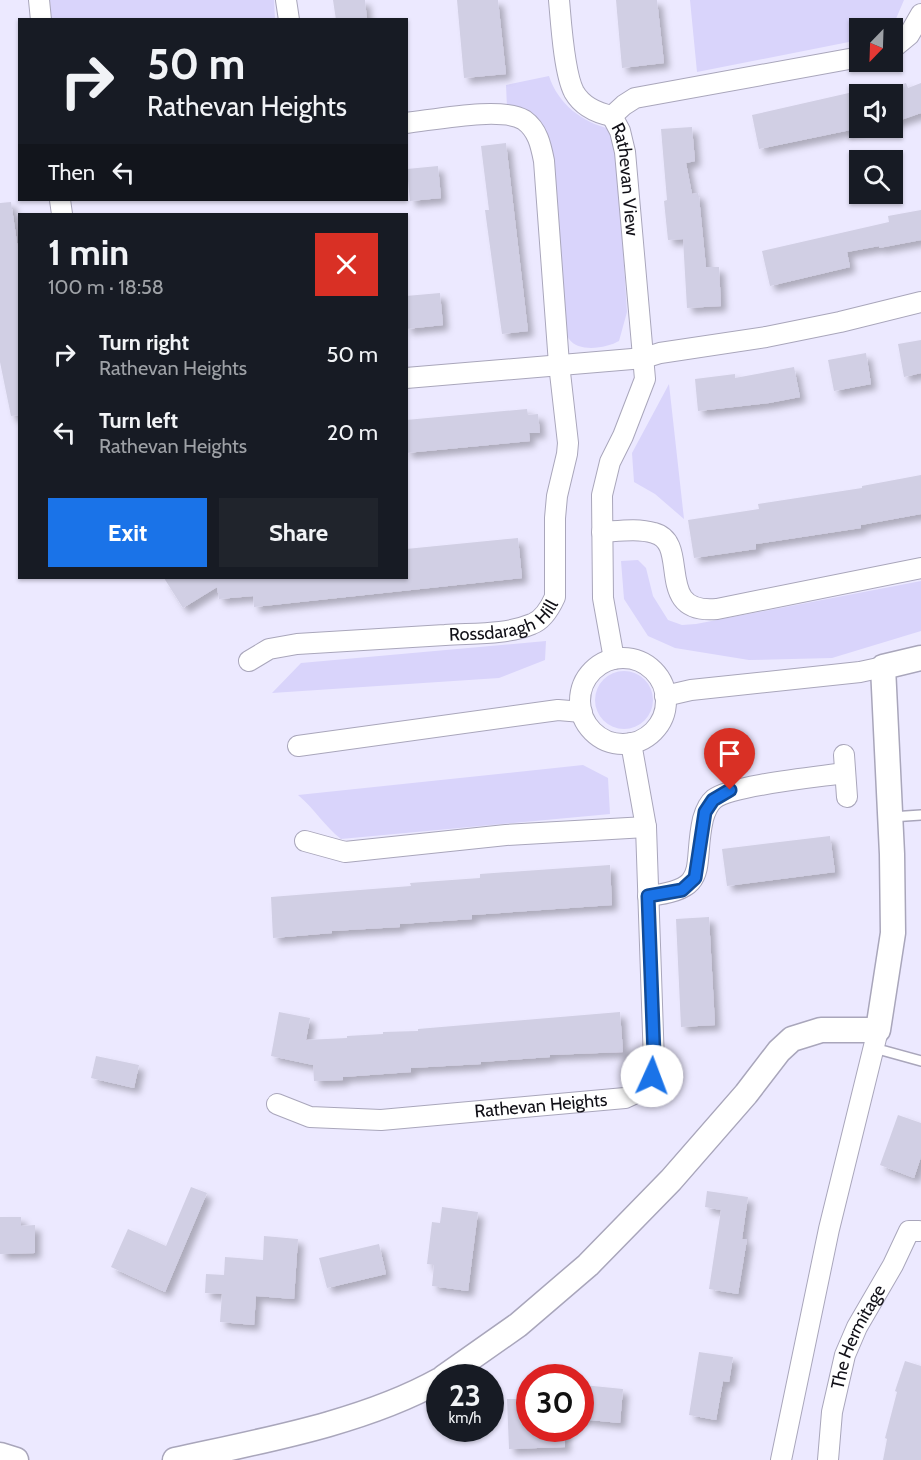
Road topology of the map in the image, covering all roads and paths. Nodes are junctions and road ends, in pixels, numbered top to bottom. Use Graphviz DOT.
graph roads {
  1 [pos="39,0"];
  2 [pos="286,0"];
  3 [pos="559,0"];
  4 [pos="921,14"];
  5 [pos="41,18"];
  6 [pos="289,18"];
  7 [pos="903,40"];
  8 [pos="849,59"];
  9 [pos="612,116"];
  10 [pos="408,123"];
  11 [pos="921,302"];
  12 [pos="644,358"];
  13 [pos="559,364"];
  14 [pos="408,378"];
  15 [pos="602,532"];
  16 [pos="921,568"];
  17 [pos="921,658"];
  18 [pos="614,659"];
  19 [pos="249,661"];
  20 [pos="883,667"];
  21 [pos="665,696"];
  22 [pos="582,712"];
  23 [pos="631,743"];
  24 [pos="298,746"];
  25 [pos="847,797"];
  26 [pos="921,815"];
  27 [pos="891,817"];
  28 [pos="645,827"];
  29 [pos="305,842"];
  30 [pos="648,896"];
  31 [pos="876,1039"];
  32 [pos="921,1061"];
  33 [pos="277,1104"];
  34 [pos="919,1231"];
  35 [pos="462,1364"];
  36 [pos="426,1388"];
  37 [pos="0,1455"];
  38 [pos="16,1460"];
  39 [pos="175,1460"];
  40 [pos="781,1460"];
  41 [pos="828,1460"];
  1 -- 5 [label="street"];
  2 -- 6 [label="street"];
  3 -- 9 [label="street"];
  4 -- 7 [label="street"];
  8 -- 9 [label="street, Rathevan View"];
  9 -- 12 [label="street, Rathevan View"];
  10 -- 13 [label="street, Rossdaragh Hill"];
  11 -- 12 [label="street"];
  12 -- 13 [label="street"];
  12 -- 15 [label="street, Rathevan View"];
  13 -- 14 [label="street"];
  13 -- 19 [label="street, Rossdaragh Hill"];
  15 -- 16 [label="street"];
  15 -- 18 [label="street, Rathevan View"];
  17 -- 20 [label="street"];
  18 -- 21 [label="street"];
  18 -- 22 [label="street"];
  20 -- 21 [label="street"];
  20 -- 27 [label="street"];
  21 -- 23 [label="street"];
  22 -- 23 [label="street"];
  22 -- 24 [label="street"];
  23 -- 28 [label="street, Rathevan Heights"];
  25 -- 30 [label="street"];
  26 -- 27 [label="lane"];
  27 -- 31 [label="street"];
  28 -- 29 [label="street"];
  28 -- 30 [label="street, Rathevan Heights"];
  30 -- 33 [label="street, Rathevan Heights"];
  31 -- 32 [label="lane"];
  31 -- 35 [label="street"];
  31 -- 40 [label="street"];
  34 -- 41 [label="street, The Hermitage"];
  36 -- 39 [label="street"];
  37 -- 38 [label="street"];
}
